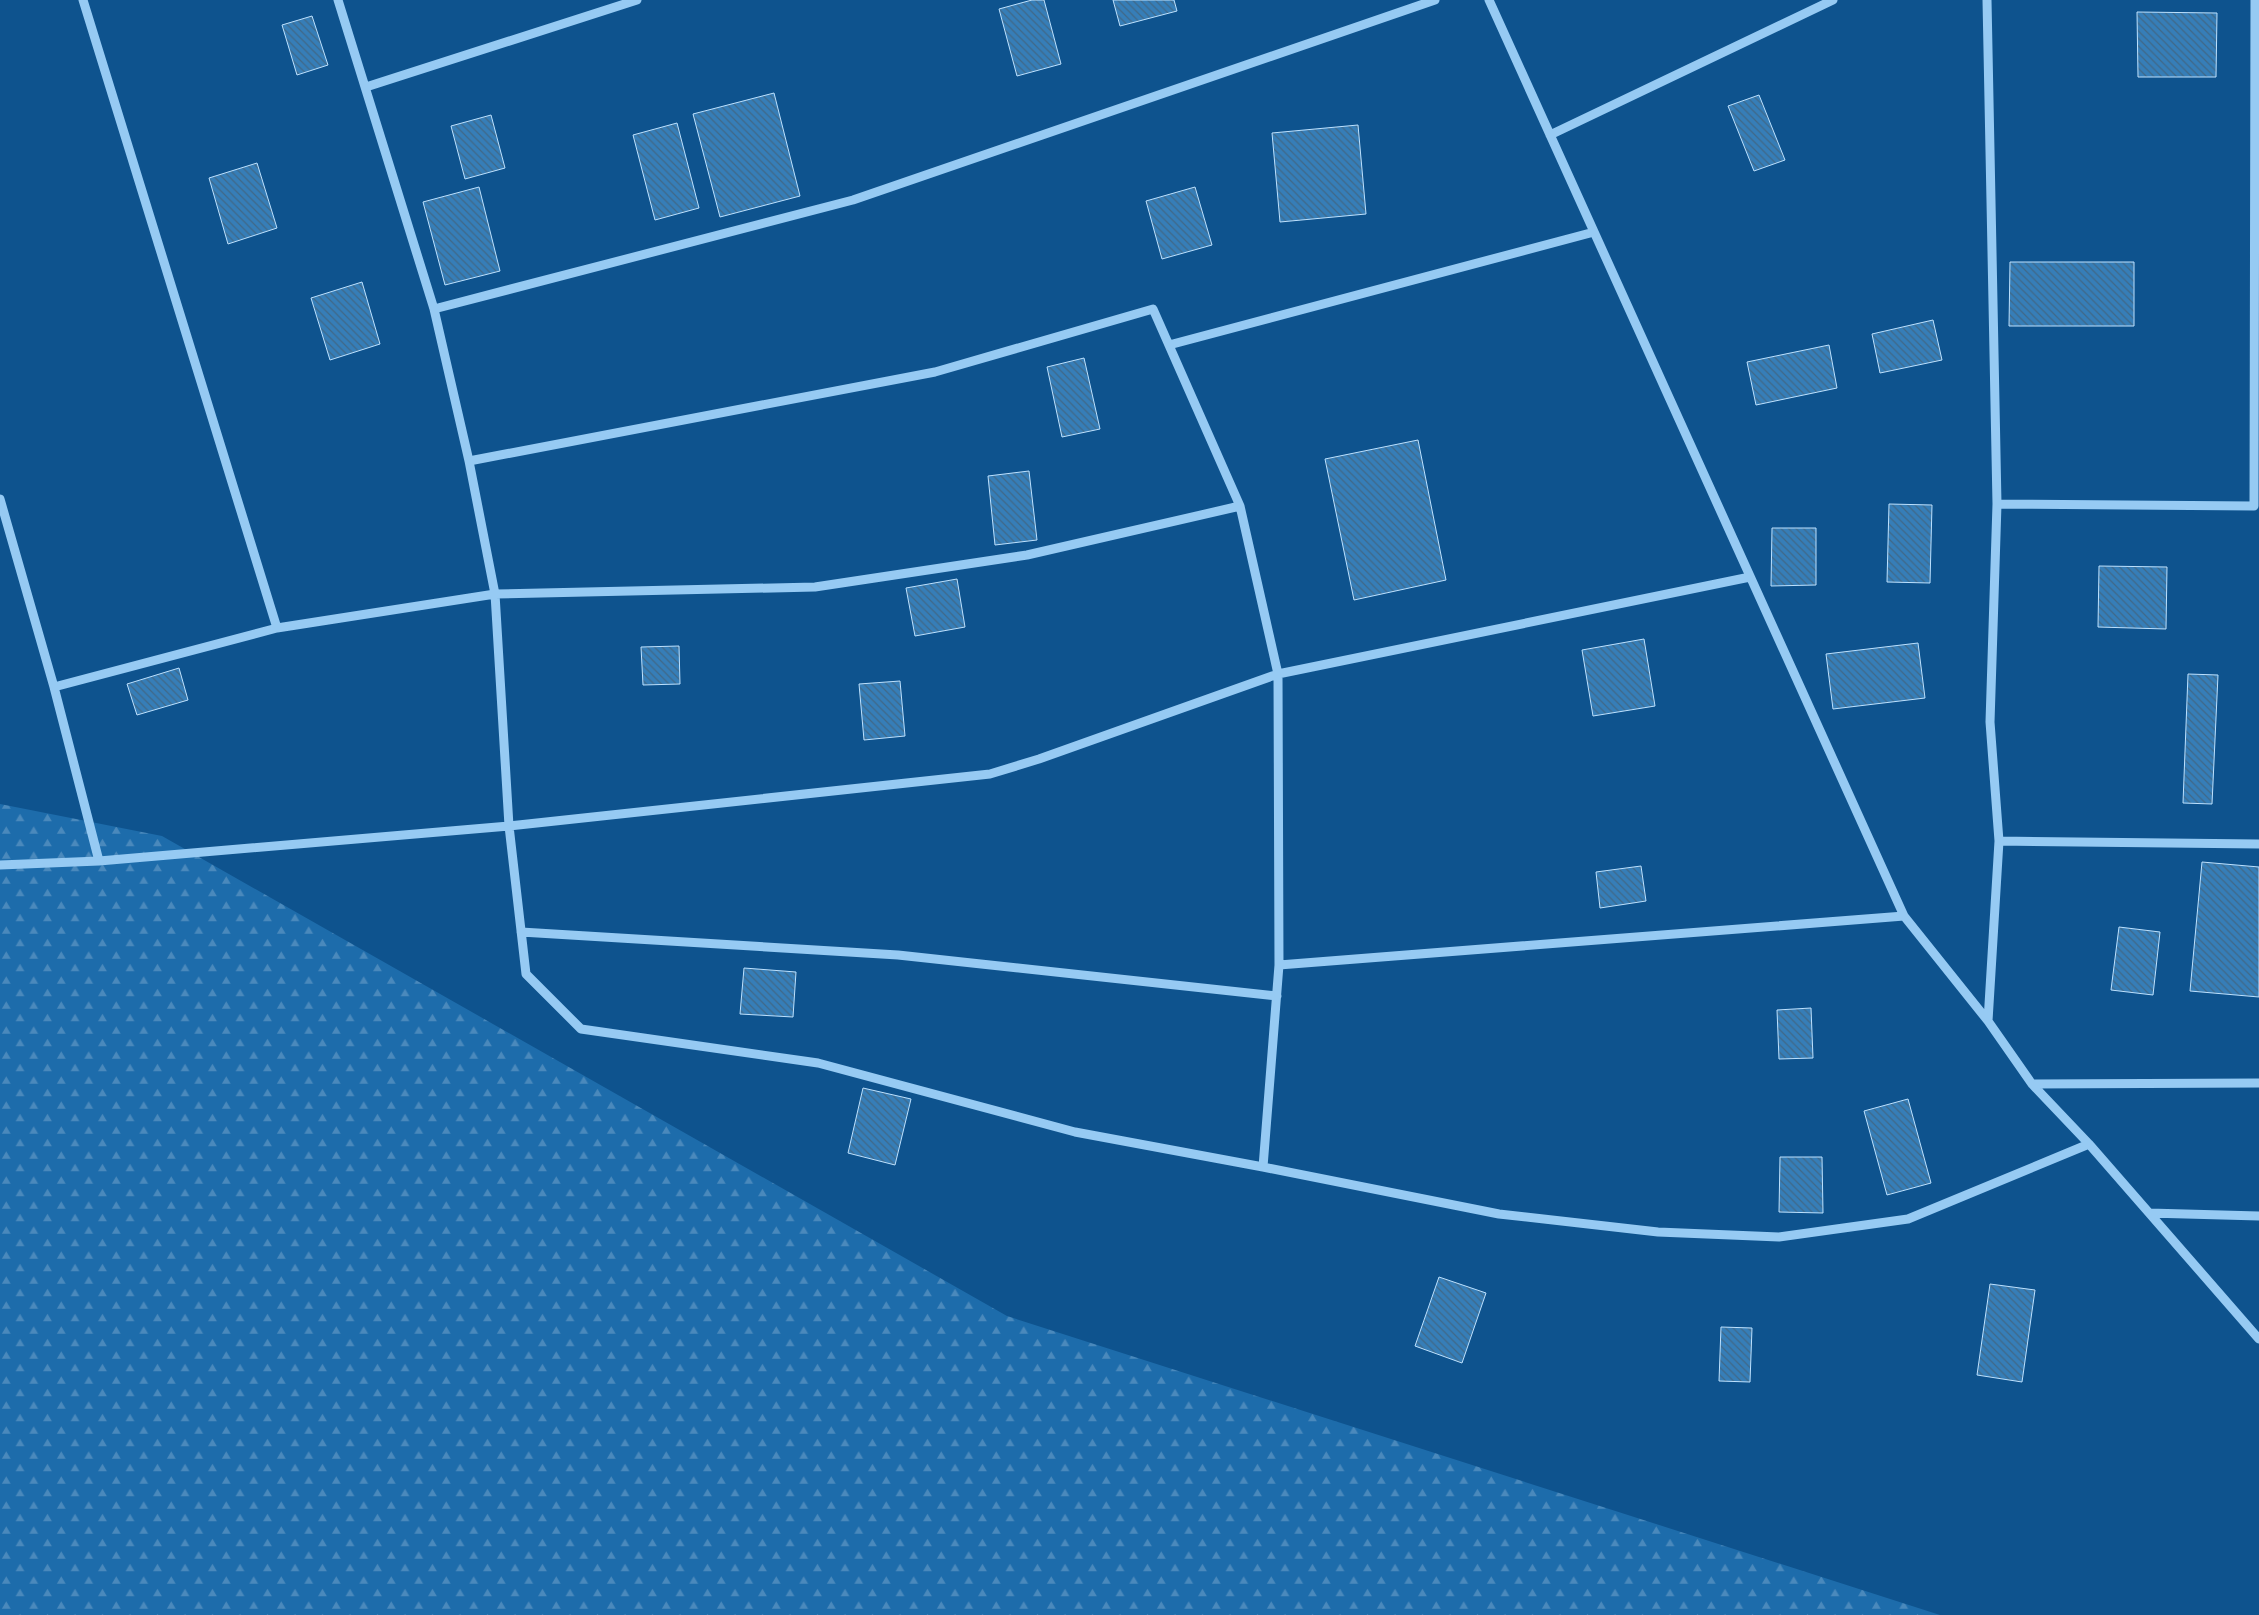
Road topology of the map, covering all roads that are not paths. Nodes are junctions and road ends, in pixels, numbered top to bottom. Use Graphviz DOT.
graph roads {
  1 [pos="83,0"];
  2 [pos="338,0"];
  3 [pos="636,0"];
  4 [pos="1435,0"];
  5 [pos="1489,0"];
  6 [pos="1833,0"];
  7 [pos="1987,0"];
  8 [pos="2255,0"];
  9 [pos="366,87"];
  10 [pos="1550,135"];
  11 [pos="1594,232"];
  12 [pos="434,309"];
  13 [pos="1169,345"];
  14 [pos="469,461"];
  15 [pos="0,500"];
  16 [pos="1997,504"];
  17 [pos="1240,506"];
  18 [pos="2257,507"];
  19 [pos="1750,577"];
  20 [pos="495,594"];
  21 [pos="277,628"];
  22 [pos="1278,674"];
  23 [pos="54,687"];
  24 [pos="509,826"];
  25 [pos="1999,841"];
  26 [pos="2259,844"];
  27 [pos="99,861"];
  28 [pos="0,865"];
  29 [pos="1904,916"];
  30 [pos="521,932"];
  31 [pos="1279,965"];
  32 [pos="1277,996"];
  33 [pos="1988,1021"];
  34 [pos="2259,1083"];
  35 [pos="2032,1084"];
  36 [pos="2089,1144"];
  37 [pos="1263,1167"];
  38 [pos="2150,1214"];
  39 [pos="2259,1216"];
  40 [pos="2259,1339"];
  1 -- 21 [label="street"];
  2 -- 9 [label="street"];
  3 -- 9 [label="street"];
  4 -- 12 [label="street"];
  5 -- 10 [label="street"];
  6 -- 10 [label="street"];
  7 -- 16 [label="street"];
  8 -- 18 [label="street"];
  9 -- 12 [label="street"];
  10 -- 11 [label="street"];
  11 -- 13 [label="street"];
  11 -- 19 [label="street"];
  12 -- 14 [label="street"];
  13 -- 14 [label="street"];
  13 -- 17 [label="street"];
  14 -- 20 [label="street"];
  15 -- 23 [label="street"];
  16 -- 18 [label="street"];
  16 -- 25 [label="street"];
  17 -- 20 [label="street"];
  17 -- 22 [label="street"];
  19 -- 22 [label="street"];
  19 -- 29 [label="street"];
  20 -- 21 [label="street"];
  20 -- 24 [label="street"];
  21 -- 23 [label="street"];
  22 -- 24 [label="street"];
  22 -- 31 [label="street"];
  23 -- 27 [label="street"];
  24 -- 27 [label="street"];
  24 -- 30 [label="street"];
  25 -- 26 [label="street"];
  25 -- 33 [label="street"];
  27 -- 28 [label="street"];
  29 -- 31 [label="street"];
  29 -- 33 [label="street"];
  30 -- 32 [label="street"];
  30 -- 37 [label="street"];
  31 -- 32 [label="street"];
  32 -- 37 [label="street"];
  33 -- 35 [label="street"];
  34 -- 35 [label="street"];
  35 -- 36 [label="street"];
  36 -- 37 [label="street"];
  36 -- 38 [label="street"];
  38 -- 39 [label="street"];
  38 -- 40 [label="street"];
}
